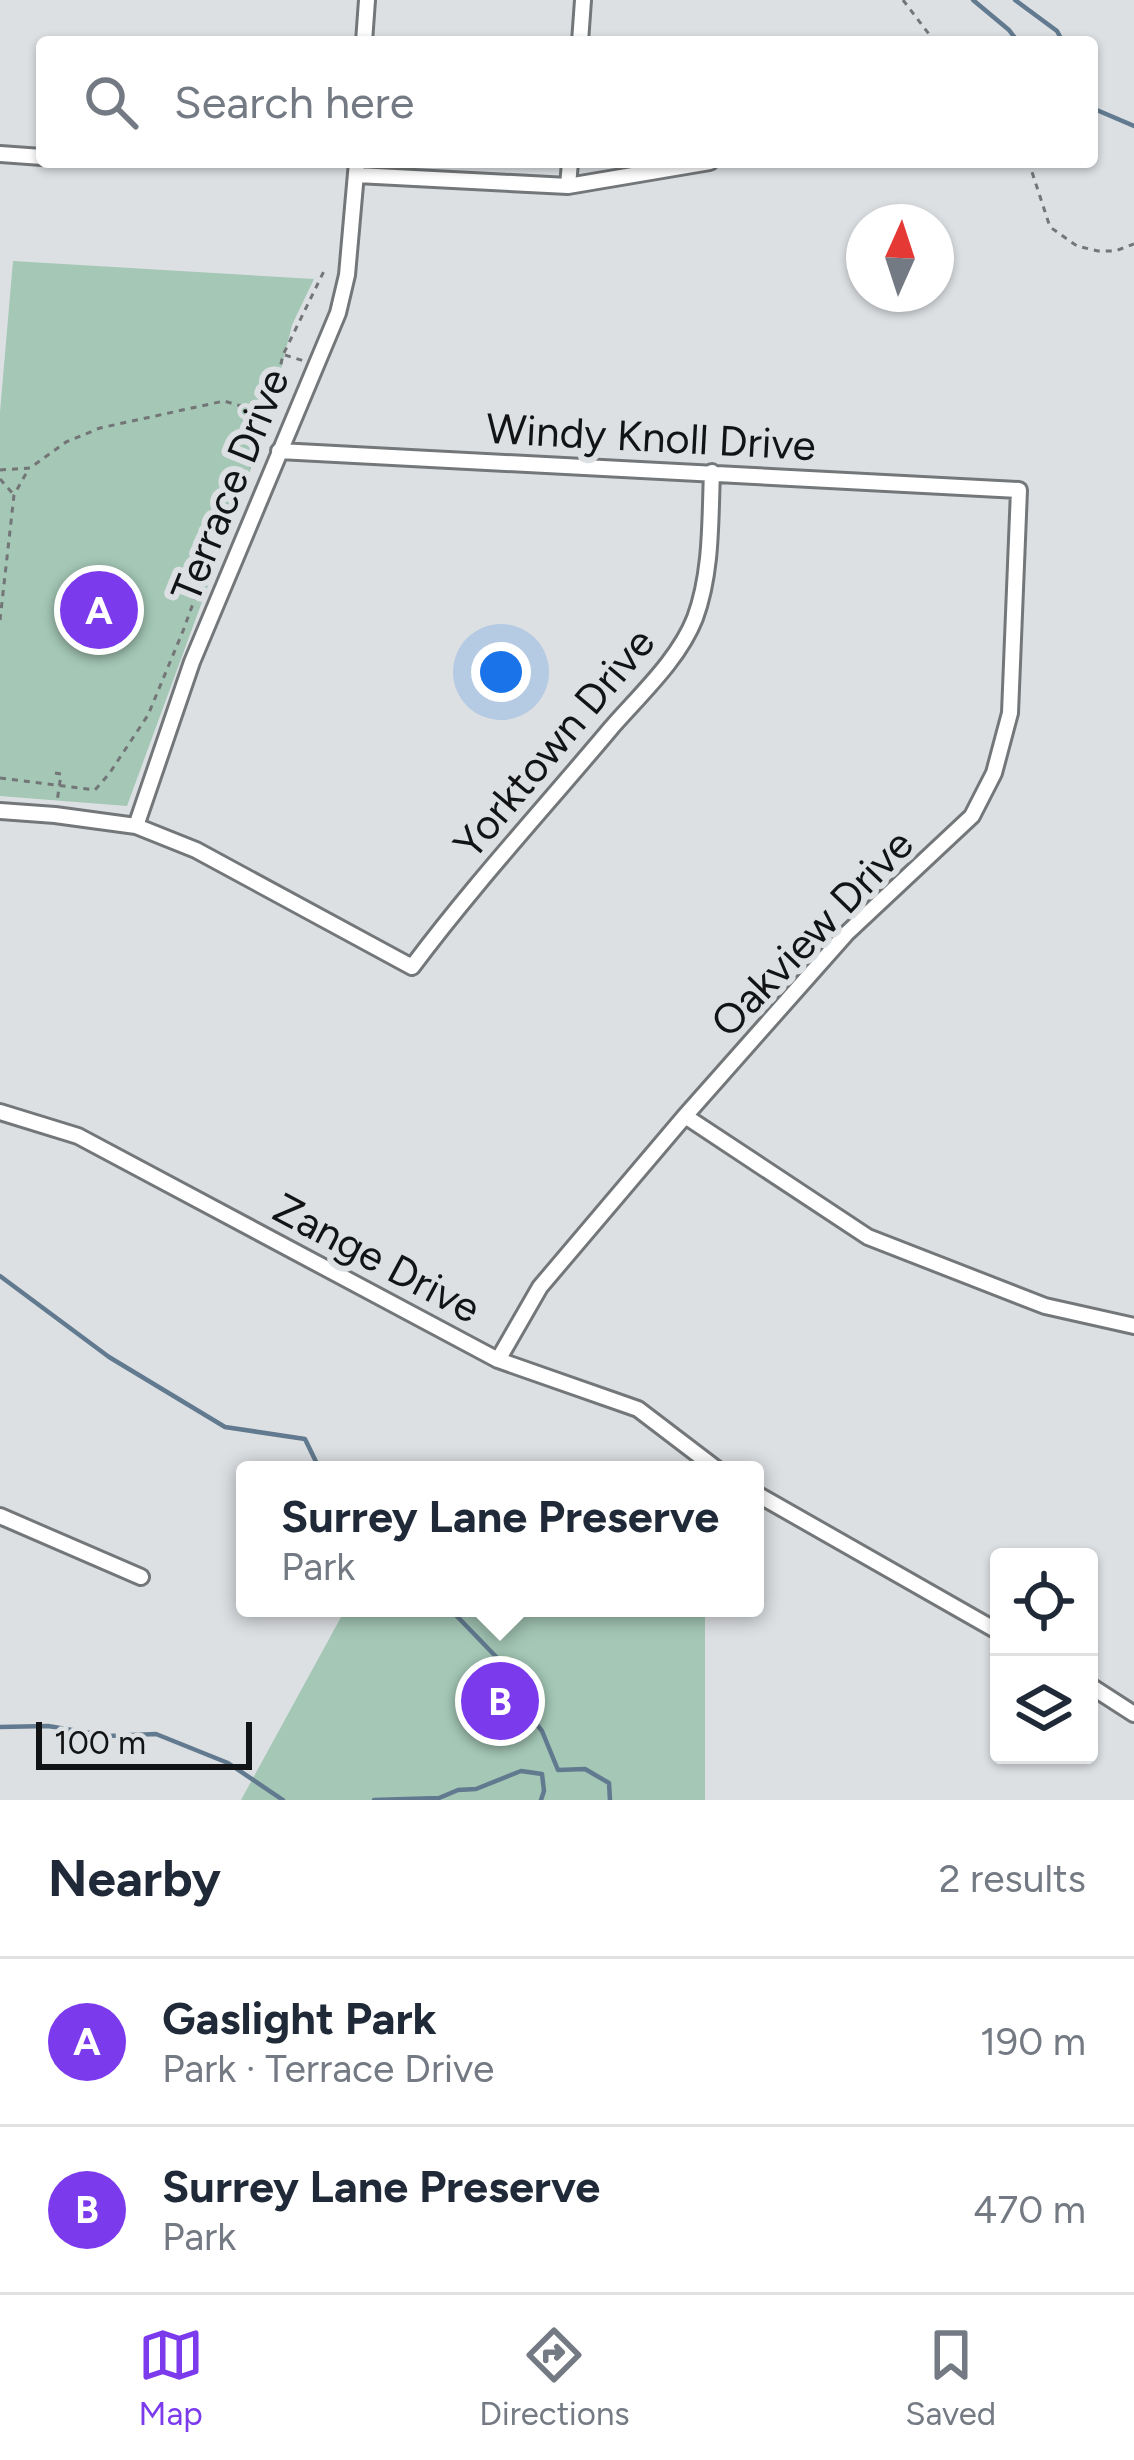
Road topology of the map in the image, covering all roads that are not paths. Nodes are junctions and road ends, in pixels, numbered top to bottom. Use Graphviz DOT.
graph roads {
  1 [pos="367,0"];
  2 [pos="583,0"];
  3 [pos="364,36"];
  4 [pos="580,36"];
  5 [pos="0,154"];
  6 [pos="36,157"];
  7 [pos="570,168"];
  8 [pos="674,168"];
  9 [pos="357,169"];
  10 [pos="568,186"];
  11 [pos="279,451"];
  12 [pos="712,472"];
  13 [pos="1019,490"];
  14 [pos="0,811"];
  15 [pos="136,826"];
  16 [pos="0,1112"];
  17 [pos="686,1116"];
  18 [pos="1134,1326"];
  19 [pos="498,1360"];
  20 [pos="706,1461"];
  21 [pos="764,1497"];
  22 [pos="0,1516"];
  23 [pos="141,1577"];
  24 [pos="990,1627"];
  25 [pos="1098,1691"];
  26 [pos="1134,1714"];
  1 -- 3 [label="street"];
  2 -- 4 [label="street"];
  5 -- 6 [label="street"];
  7 -- 10 [label="street"];
  8 -- 10 [label="street"];
  9 -- 10 [label="street"];
  9 -- 11 [label="street, Terrace Drive"];
  11 -- 12 [label="street, Windy Knoll Drive"];
  11 -- 15 [label="street, Terrace Drive"];
  12 -- 13 [label="street, Windy Knoll Drive"];
  12 -- 15 [label="street, Yorktown Drive"];
  13 -- 17 [label="street, Oakview Drive"];
  14 -- 15 [label="street"];
  16 -- 19 [label="street, Zange Drive"];
  17 -- 18 [label="street"];
  17 -- 19 [label="street, Oakview Drive"];
  19 -- 20 [label="street, Zange Drive"];
  21 -- 24 [label="street"];
  22 -- 23 [label="street"];
  25 -- 26 [label="street"];
}
